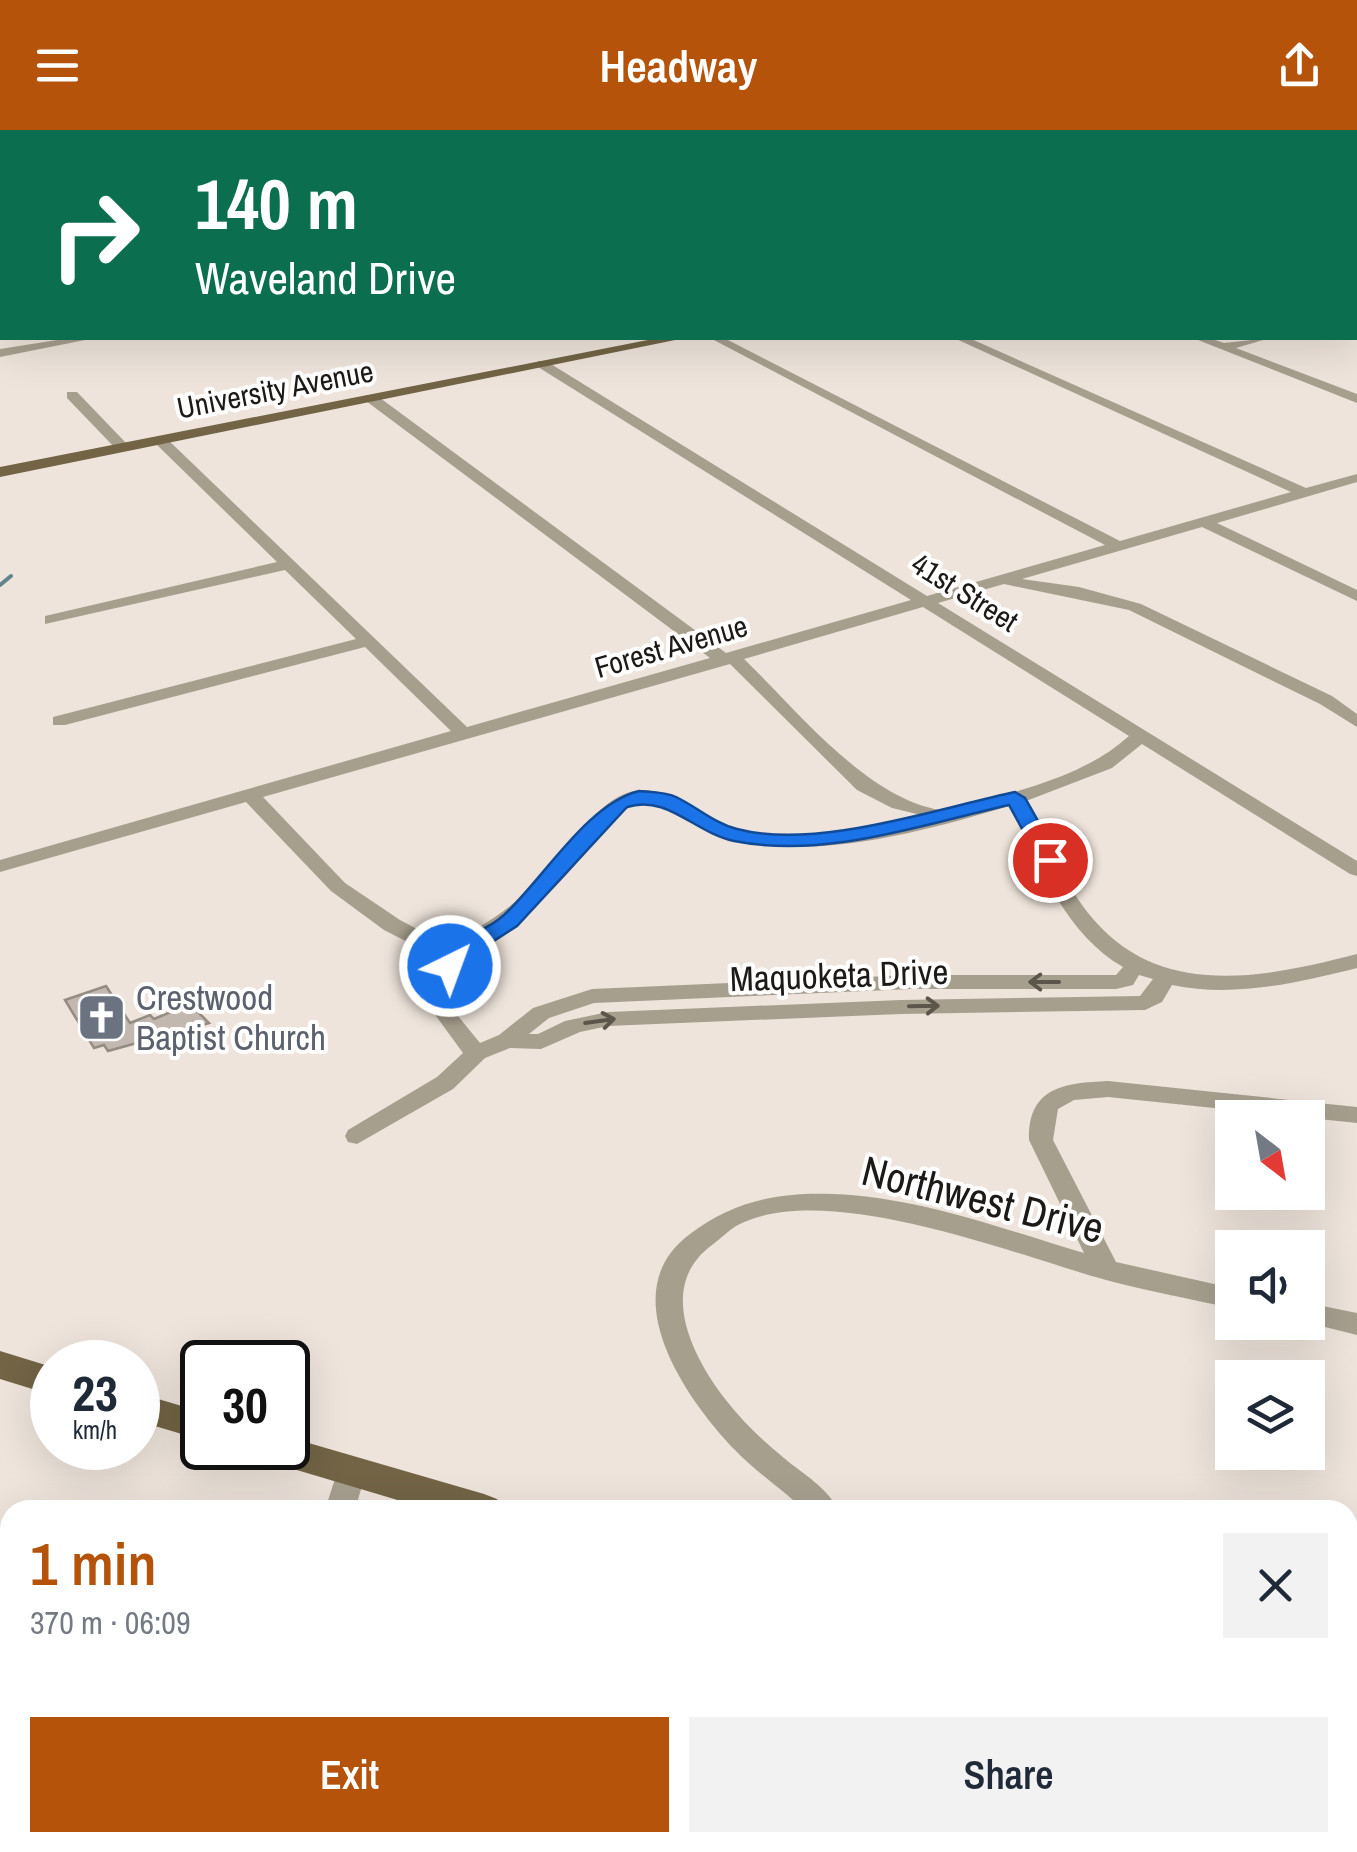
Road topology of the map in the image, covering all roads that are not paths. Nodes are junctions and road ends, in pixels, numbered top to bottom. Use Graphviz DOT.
graph roads {
  1 [pos="77,340"];
  2 [pos="668,340"];
  3 [pos="720,340"];
  4 [pos="964,340"];
  5 [pos="1204,340"];
  6 [pos="1255,340"];
  7 [pos="1223,347"];
  8 [pos="0,353"];
  9 [pos="542,364"];
  10 [pos="72,395"];
  11 [pos="371,398"];
  12 [pos="1357,399"];
  13 [pos="160,440"];
  14 [pos="122,448"];
  15 [pos="0,472"];
  16 [pos="1353,482"];
  17 [pos="1305,493"];
  18 [pos="1204,522"];
  19 [pos="1120,547"];
  20 [pos="289,564"];
  21 [pos="1002,581"];
  22 [pos="1357,596"];
  23 [pos="928,602"];
  24 [pos="51,620"];
  25 [pos="368,641"];
  26 [pos="728,659"];
  27 [pos="59,721"];
  28 [pos="1357,722"];
  29 [pos="464,734"];
  30 [pos="1141,735"];
  31 [pos="251,794"];
  32 [pos="1015,798"];
  33 [pos="952,813"];
  34 [pos="0,866"];
  35 [pos="1357,870"];
  36 [pos="442,950"];
  37 [pos="1357,961"];
  38 [pos="1134,966"];
  39 [pos="1165,978"];
  40 [pos="507,1040"];
  41 [pos="477,1052"];
  42 [pos="1357,1115"];
  43 [pos="357,1136"];
  44 [pos="1106,1270"];
  45 [pos="1215,1294"];
  46 [pos="1325,1317"];
  47 [pos="1357,1324"];
  48 [pos="0,1365"];
  49 [pos="30,1374"];
  50 [pos="310,1459"];
  51 [pos="351,1472"];
  52 [pos="343,1500"];
  53 [pos="449,1500"];
  54 [pos="811,1500"];
  1 -- 8 [label="street"];
  2 -- 9 [label="main road, University Avenue"];
  3 -- 19 [label="street"];
  4 -- 17 [label="street"];
  5 -- 7 [label="street"];
  6 -- 7 [label="street"];
  7 -- 12 [label="street"];
  9 -- 11 [label="main road, University Avenue"];
  9 -- 23 [label="street, 41st Street"];
  10 -- 14 [label="street"];
  11 -- 13 [label="main road, University Avenue"];
  11 -- 26 [label="street"];
  13 -- 14 [label="main road, University Avenue"];
  13 -- 20 [label="street"];
  14 -- 15 [label="main road, University Avenue"];
  16 -- 17 [label="street, Forest Avenue"];
  17 -- 18 [label="street, Forest Avenue"];
  18 -- 19 [label="street, Forest Avenue"];
  18 -- 22 [label="street"];
  19 -- 21 [label="street, Forest Avenue"];
  20 -- 24 [label="street"];
  20 -- 25 [label="street"];
  21 -- 23 [label="street, Forest Avenue"];
  21 -- 28 [label="street"];
  23 -- 26 [label="street, Forest Avenue"];
  23 -- 30 [label="street, 41st Street"];
  25 -- 27 [label="street"];
  25 -- 29 [label="street"];
  26 -- 29 [label="street, Forest Avenue"];
  26 -- 33 [label="street"];
  29 -- 31 [label="street, Forest Avenue"];
  30 -- 32 [label="street"];
  30 -- 35 [label="street, 41st Street"];
  31 -- 34 [label="street, Forest Avenue"];
  31 -- 36 [label="street"];
  32 -- 33 [label="street"];
  32 -- 38 [label="street"];
  33 -- 36 [label="street"];
  36 -- 41 [label="street"];
  37 -- 39 [label="street"];
  38 -- 39 [label="street"];
  38 -- 40 [label="street, Maquoketa Drive, one-way"];
  40 -- 39 [label="street, Maquoketa Drive, one-way"];
  40 -- 41 [label="street, Maquoketa Drive"];
  41 -- 43 [label="street, Maquoketa Drive"];
  42 -- 44 [label="street"];
  44 -- 45 [label="street, Northwest Drive"];
  44 -- 54 [label="street, Northwest Drive"];
  46 -- 47 [label="street"];
  48 -- 49 [label="main road"];
  50 -- 51 [label="main road"];
  51 -- 52 [label="street"];
  51 -- 53 [label="main road"];
}
